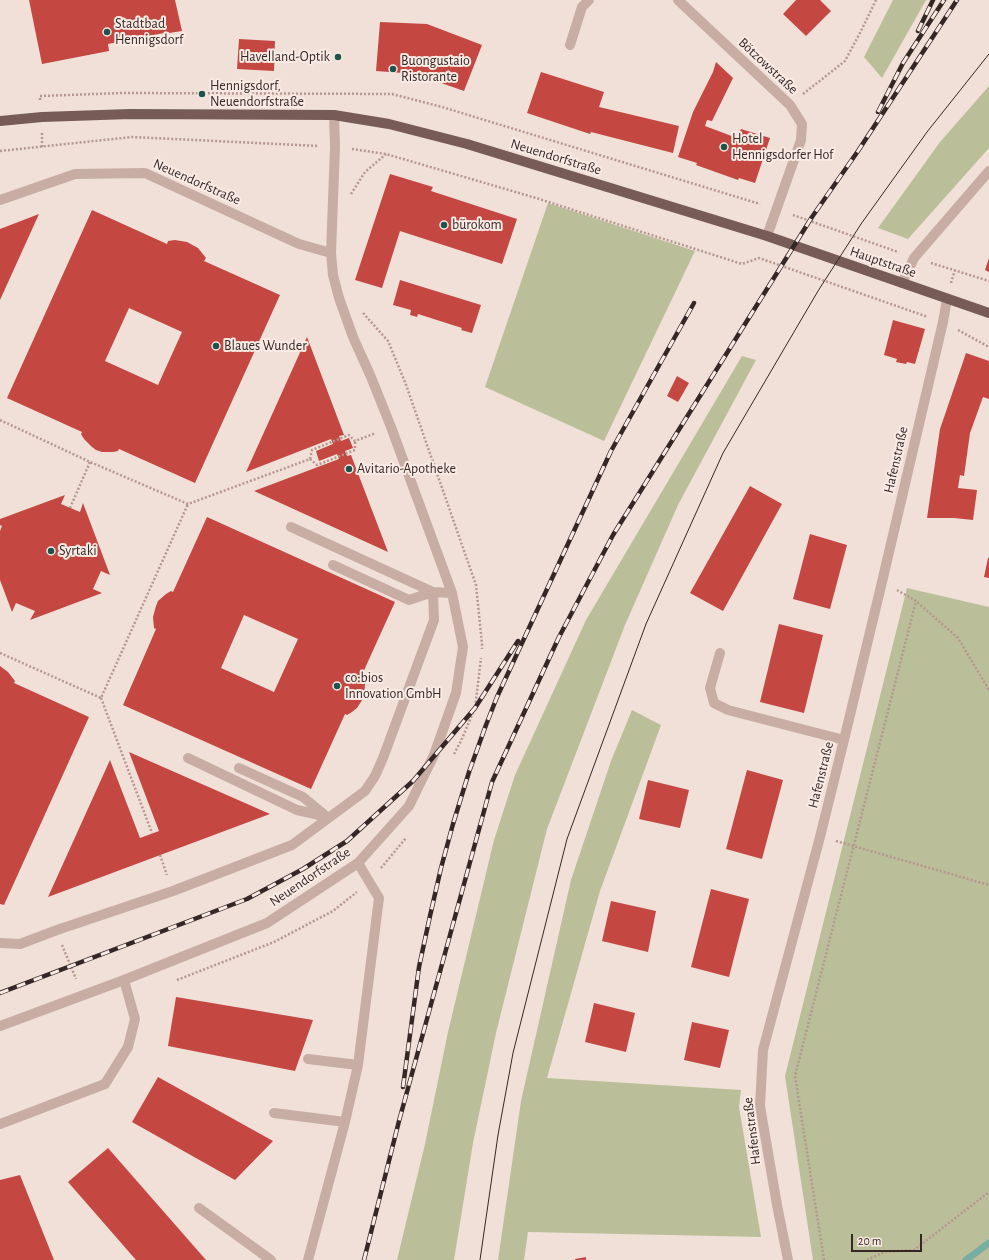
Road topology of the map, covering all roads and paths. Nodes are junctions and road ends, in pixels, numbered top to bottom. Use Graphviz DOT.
graph roads {
  1 [pos="590,0"];
  2 [pos="678,0"];
  3 [pos="876,0"];
  4 [pos="570,45"];
  5 [pos="790,105"];
  6 [pos="334,115"];
  7 [pos="0,121"];
  8 [pos="335,147"];
  9 [pos="0,151"];
  10 [pos="386,154"];
  11 [pos="989,171"];
  12 [pos="349,197"];
  13 [pos="0,200"];
  14 [pos="777,209"];
  15 [pos="767,236"];
  16 [pos="331,253"];
  17 [pos="914,258"];
  18 [pos="989,281"];
  19 [pos="902,283"];
  20 [pos="947,299"];
  21 [pos="359,308"];
  22 [pos="989,313"];
  23 [pos="942,322"];
  24 [pos="989,347"];
  25 [pos="0,420"];
  26 [pos="391,427"];
  27 [pos="355,441"];
  28 [pos="310,459"];
  29 [pos="90,462"];
  30 [pos="188,504"];
  31 [pos="70,508"];
  32 [pos="291,527"];
  33 [pos="333,565"];
  34 [pos="882,582"];
  35 [pos="433,592"];
  36 [pos="452,593"];
  37 [pos="916,601"];
  38 [pos="0,653"];
  39 [pos="720,653"];
  40 [pos="989,690"];
  41 [pos="101,698"];
  42 [pos="844,740"];
  43 [pos="454,755"];
  44 [pos="188,758"];
  45 [pos="239,768"];
  46 [pos="328,818"];
  47 [pos="152,834"];
  48 [pos="408,836"];
  49 [pos="820,837"];
  50 [pos="853,846"];
  51 [pos="160,855"];
  52 [pos="358,863"];
  53 [pos="369,882"];
  54 [pos="989,885"];
  55 [pos="173,891"];
  56 [pos="57,930"];
  57 [pos="0,943"];
  58 [pos="124,980"];
  59 [pos="173,981"];
  60 [pos="82,995"];
  61 [pos="0,1026"];
  62 [pos="308,1059"];
  63 [pos="358,1065"];
  64 [pos="274,1114"];
  65 [pos="345,1122"];
  66 [pos="0,1124"];
  67 [pos="989,1192"];
  68 [pos="199,1208"];
  69 [pos="271,1260"];
  70 [pos="308,1260"];
  71 [pos="788,1260"];
  72 [pos="824,1260"];
  73 [pos="867,1260"];
  1 -- 4 [label="street"];
  2 -- 5 [label="street, Bötzowstraße"];
  3 -- 5 [label="path"];
  5 -- 14 [label="street, Bötzowstraße"];
  6 -- 7 [label="main road, Neuendorfstraße"];
  6 -- 8 [label="street, Neuendorfstraße"];
  6 -- 15 [label="main road, Neuendorfstraße"];
  8 -- 9 [label="path"];
  8 -- 10 [label="path"];
  8 -- 16 [label="street, Neuendorfstraße"];
  10 -- 12 [label="path"];
  10 -- 23 [label="path"];
  11 -- 17 [label="street"];
  13 -- 16 [label="street, Neuendorfstraße"];
  14 -- 15 [label="street, Bötzowstraße"];
  14 -- 17 [label="path"];
  15 -- 19 [label="main road, Hauptstraße"];
  16 -- 26 [label="street, Neuendorfstraße"];
  17 -- 18 [label="path"];
  17 -- 19 [label="street"];
  19 -- 20 [label="main road, Hauptstraße"];
  20 -- 22 [label="main road, Hauptstraße"];
  20 -- 23 [label="street, Hafenstraße"];
  21 -- 43 [label="path"];
  23 -- 24 [label="path"];
  23 -- 34 [label="street, Hafenstraße"];
  25 -- 29 [label="path"];
  26 -- 27 [label="path"];
  26 -- 36 [label="street, Neuendorfstraße"];
  27 -- 28 [label="path"];
  27 -- 28 [label="path"];
  28 -- 30 [label="path"];
  29 -- 30 [label="path"];
  29 -- 31 [label="path"];
  30 -- 41 [label="path"];
  32 -- 35 [label="street"];
  33 -- 35 [label="street"];
  34 -- 37 [label="path"];
  34 -- 42 [label="street, Hafenstraße"];
  35 -- 36 [label="street"];
  35 -- 46 [label="street"];
  36 -- 52 [label="street, Neuendorfstraße"];
  37 -- 40 [label="path"];
  37 -- 50 [label="path"];
  38 -- 41 [label="path"];
  39 -- 42 [label="street"];
  41 -- 47 [label="path"];
  42 -- 49 [label="street, Hafenstraße"];
  44 -- 46 [label="street"];
  45 -- 46 [label="street"];
  46 -- 55 [label="street"];
  48 -- 53 [label="path"];
  49 -- 50 [label="path"];
  49 -- 71 [label="street, Hafenstraße"];
  50 -- 54 [label="path"];
  50 -- 72 [label="path"];
  51 -- 55 [label="path"];
  52 -- 53 [label="street"];
  52 -- 58 [label="street, Neuendorfstraße"];
  53 -- 59 [label="path"];
  53 -- 63 [label="street"];
  55 -- 56 [label="street"];
  56 -- 57 [label="street"];
  56 -- 60 [label="path"];
  58 -- 60 [label="street, Neuendorfstraße"];
  58 -- 66 [label="street"];
  60 -- 61 [label="street, Neuendorfstraße"];
  62 -- 63 [label="street"];
  63 -- 65 [label="street"];
  64 -- 65 [label="street"];
  65 -- 70 [label="street"];
  67 -- 73 [label="path"];
  68 -- 69 [label="street"];
}
